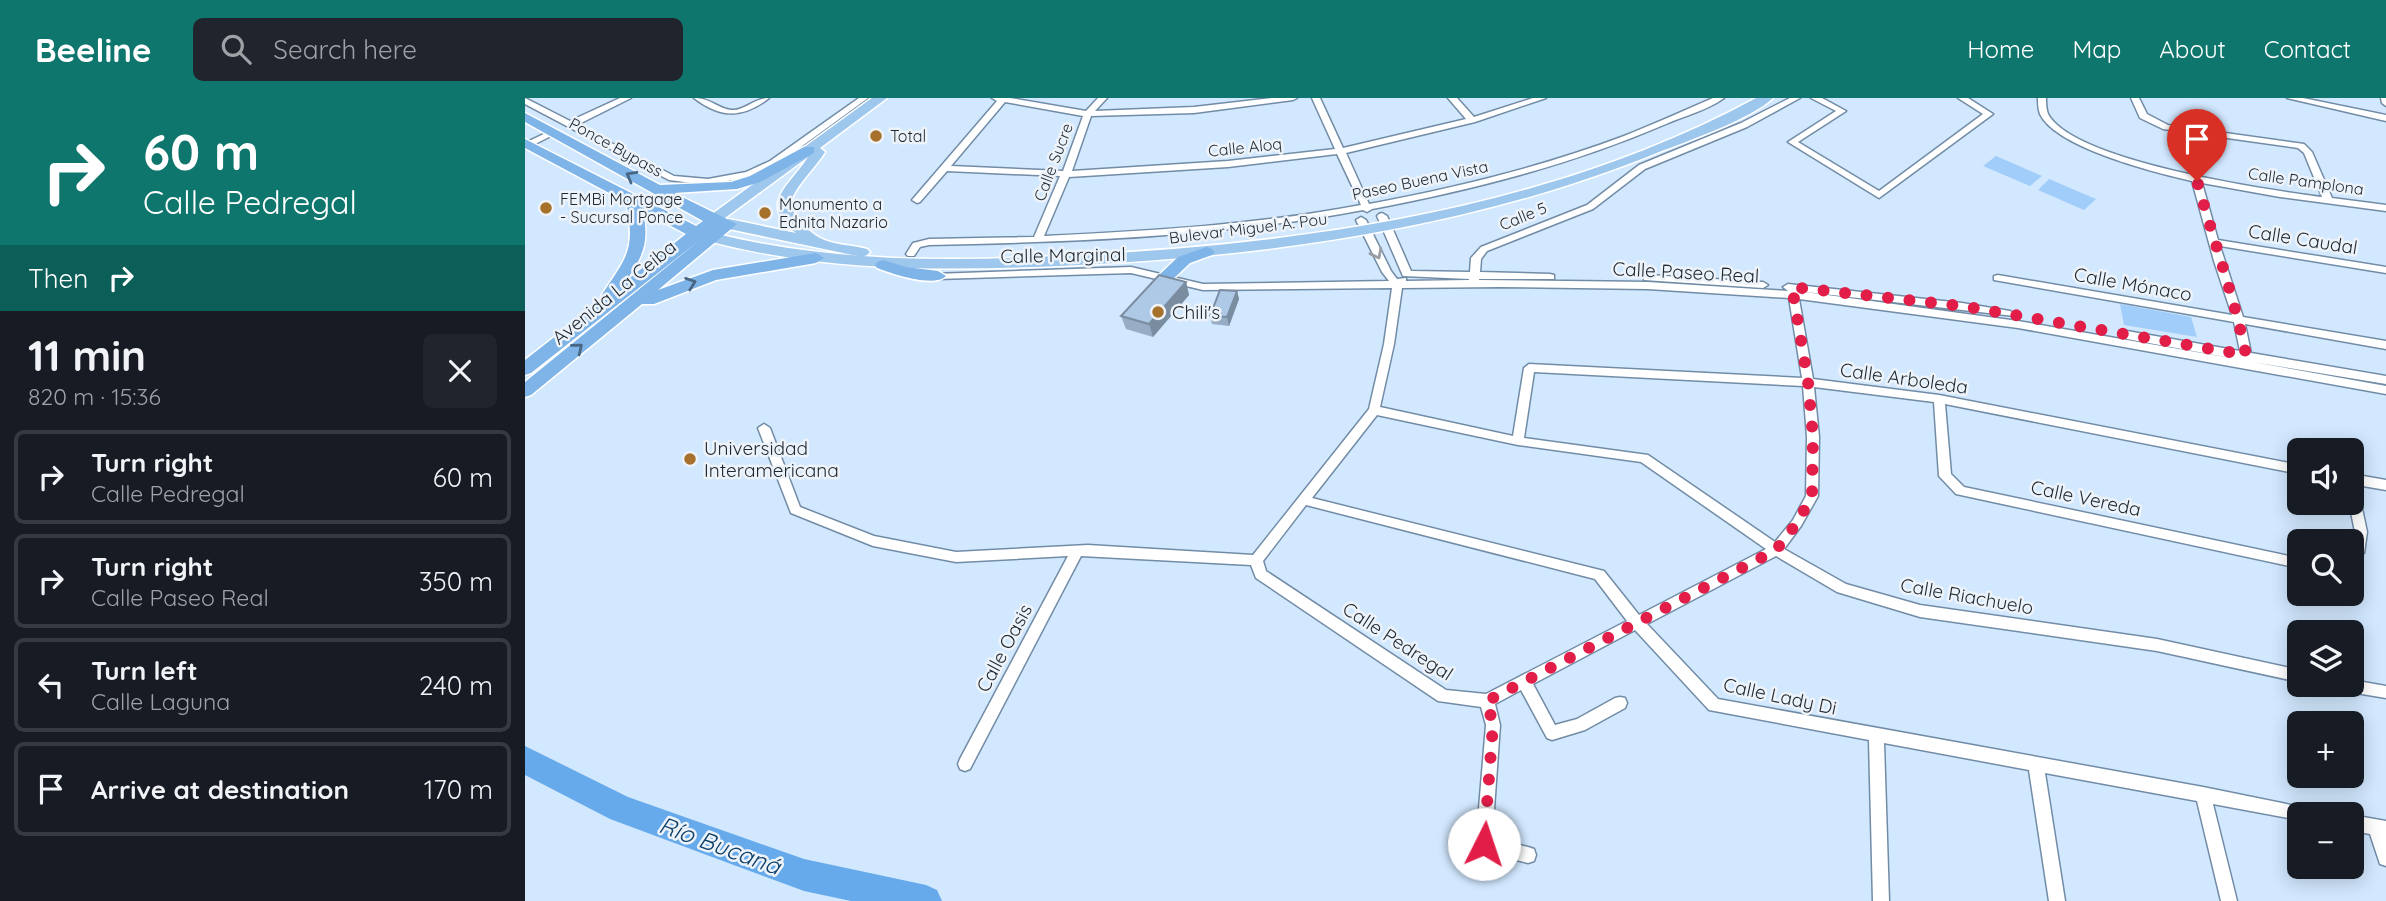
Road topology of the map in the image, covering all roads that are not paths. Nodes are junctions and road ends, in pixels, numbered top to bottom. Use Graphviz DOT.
graph roads {
  1 [pos="627,98"];
  2 [pos="698,98"];
  3 [pos="765,98"];
  4 [pos="1103,98"];
  5 [pos="1293,98"];
  6 [pos="1316,98"];
  7 [pos="1452,98"];
  8 [pos="1542,98"];
  9 [pos="1720,98"];
  10 [pos="1744,98"];
  11 [pos="1766,98"];
  12 [pos="1796,98"];
  13 [pos="1962,98"];
  14 [pos="2042,98"];
  15 [pos="2135,98"];
  16 [pos="2291,98"];
  17 [pos="1000,99"];
  18 [pos="1821,99"];
  19 [pos="872,100"];
  20 [pos="525,101"];
  21 [pos="1088,114"];
  22 [pos="525,117"];
  23 [pos="2386,118"];
  24 [pos="1472,120"];
  25 [pos="569,125"];
  26 [pos="553,132"];
  27 [pos="526,145"];
  28 [pos="813,151"];
  29 [pos="1341,151"];
  30 [pos="945,168"];
  31 [pos="1066,174"];
  32 [pos="2197,181"];
  33 [pos="654,188"];
  34 [pos="633,198"];
  35 [pos="917,200"];
  36 [pos="2328,200"];
  37 [pos="2386,208"];
  38 [pos="713,220"];
  39 [pos="1364,220"];
  40 [pos="1384,221"];
  41 [pos="729,224"];
  42 [pos="705,235"];
  43 [pos="1037,241"];
  44 [pos="2214,242"];
  45 [pos="818,251"];
  46 [pos="1207,252"];
  47 [pos="911,254"];
  48 [pos="883,265"];
  49 [pos="2386,270"];
  50 [pos="1406,274"];
  51 [pos="938,275"];
  52 [pos="1165,277"];
  53 [pos="1998,278"];
  54 [pos="1474,280"];
  55 [pos="1397,285"];
  56 [pos="1793,291"];
  57 [pos="628,309"];
  58 [pos="593,316"];
  59 [pos="2239,320"];
  60 [pos="2386,345"];
  61 [pos="2248,360"];
  62 [pos="525,369"];
  63 [pos="2386,380"];
  64 [pos="1808,382"];
  65 [pos="2386,390"];
  66 [pos="525,391"];
  67 [pos="1940,399"];
  68 [pos="1374,410"];
  69 [pos="764,428"];
  70 [pos="1518,440"];
  71 [pos="2287,466"];
  72 [pos="2364,481"];
  73 [pos="2386,485"];
  74 [pos="1303,500"];
  75 [pos="1776,550"];
  76 [pos="1077,551"];
  77 [pos="1256,560"];
  78 [pos="2287,560"];
  79 [pos="1636,622"];
  80 [pos="2287,673"];
  81 [pos="1524,682"];
  82 [pos="2364,688"];
  83 [pos="2386,692"];
  84 [pos="1487,701"];
  85 [pos="1620,703"];
  86 [pos="1876,735"];
  87 [pos="965,764"];
  88 [pos="2036,765"];
  89 [pos="2203,794"];
  90 [pos="2287,810"];
  91 [pos="2381,828"];
  92 [pos="1528,855"];
  93 [pos="2386,858"];
  94 [pos="1881,901"];
  95 [pos="2057,901"];
  96 [pos="2229,901"];
  1 -- 25 [label="street"];
  2 -- 3 [label="street"];
  4 -- 21 [label="street, Calle Sucre"];
  5 -- 21 [label="street"];
  6 -- 29 [label="street"];
  7 -- 24 [label="street"];
  8 -- 24 [label="street, Calle Aloq"];
  9 -- 39 [label="street, Paseo Buena Vista"];
  10 -- 40 [label="main road, Bulevar Miguel A. Pou"];
  11 -- 40 [label="main road, Bulevar Miguel A. Pou"];
  12 -- 54 [label="street, Calle 5"];
  13 -- 18 [label="street"];
  14 -- 32 [label="street, Calle Pamplona"];
  15 -- 36 [label="street"];
  16 -- 23 [label="street"];
  17 -- 21 [label="street"];
  17 -- 30 [label="street"];
  19 -- 25 [label="street"];
  19 -- 28 [label="main road"];
  20 -- 25 [label="street"];
  21 -- 31 [label="street, Calle Sucre"];
  22 -- 26 [label="highway, Ponce Bypass"];
  24 -- 29 [label="street, Calle Aloq"];
  26 -- 27 [label="street"];
  33 -- 26 [label="highway, Ponce Bypass, one-way"];
  27 -- 34 [label="highway, Ponce Bypass"];
  28 -- 33 [label="highway"];
  28 -- 38 [label="main road"];
  28 -- 41 [label="main road"];
  28 -- 45 [label="main road"];
  29 -- 31 [label="street, Calle Aloq"];
  29 -- 39 [label="street"];
  30 -- 31 [label="street, Calle Aloq"];
  30 -- 35 [label="street"];
  31 -- 43 [label="street, Calle Sucre"];
  32 -- 36 [label="street, Calle Pamplona"];
  32 -- 44 [label="street"];
  33 -- 38 [label="highway, Ponce Bypass"];
  34 -- 42 [label="highway, Ponce Bypass"];
  34 -- 58 [label="highway"];
  36 -- 37 [label="street, Calle Pamplona"];
  38 -- 41 [label="highway, Ponce Bypass"];
  38 -- 42 [label="highway, Avenida La Ceiba"];
  39 -- 40 [label="main road, Bulevar Miguel A. Pou"];
  39 -- 43 [label="street, Paseo Buena Vista"];
  39 -- 46 [label="main road, Bulevar Miguel A. Pou"];
  39 -- 47 [label="main road, Bulevar Miguel A. Pou"];
  39 -- 55 [label="street, one-way"];
  40 -- 50 [label="street"];
  41 -- 42 [label="highway, Avenida La Ceiba"];
  41 -- 45 [label="main road, Bulevar Miguel A. Pou"];
  42 -- 45 [label="main road, Bulevar Miguel A. Pou"];
  42 -- 57 [label="highway, Avenida La Ceiba"];
  42 -- 58 [label="highway, Avenida La Ceiba"];
  43 -- 47 [label="street, Paseo Buena Vista"];
  44 -- 49 [label="street, Calle Caudal"];
  44 -- 59 [label="street"];
  45 -- 47 [label="main road, Bulevar Miguel A. Pou"];
  45 -- 48 [label="main road, Bulevar Miguel A. Pou"];
  57 -- 45 [label="highway, one-way"];
  46 -- 48 [label="main road, Bulevar Miguel A. Pou"];
  46 -- 52 [label="highway"];
  48 -- 51 [label="highway"];
  50 -- 54 [label="street, Calle Paseo Real"];
  50 -- 55 [label="street"];
  51 -- 52 [label="street, Calle Marginal"];
  52 -- 55 [label="street, Calle Marginal"];
  53 -- 59 [label="street, Calle Mónaco"];
  54 -- 55 [label="street, Calle Paseo Real"];
  54 -- 56 [label="street, Calle Paseo Real"];
  55 -- 68 [label="street"];
  56 -- 61 [label="street, Calle Paseo Real"];
  56 -- 64 [label="street"];
  66 -- 57 [label="highway, Avenida La Ceiba, one-way"];
  58 -- 62 [label="highway, Avenida La Ceiba"];
  59 -- 60 [label="street, Calle Mónaco"];
  59 -- 61 [label="street"];
  61 -- 63 [label="street, Calle Paseo Real"];
  61 -- 65 [label="street, Calle Paseo Real"];
  64 -- 67 [label="street, Calle Arboleda"];
  64 -- 70 [label="street, Calle Arboleda"];
  64 -- 75 [label="street"];
  67 -- 71 [label="street, Calle Arboleda"];
  67 -- 78 [label="street, Calle Vereda"];
  68 -- 70 [label="street, Calle Riachuelo"];
  68 -- 74 [label="street"];
  69 -- 76 [label="street"];
  70 -- 75 [label="street, Calle Riachuelo"];
  72 -- 73 [label="street"];
  74 -- 77 [label="street"];
  74 -- 79 [label="street, Calle Lady Di"];
  75 -- 79 [label="street"];
  75 -- 80 [label="street, Calle Riachuelo"];
  76 -- 77 [label="street"];
  76 -- 87 [label="street, Calle Oasis"];
  77 -- 84 [label="street, Calle Pedregal"];
  79 -- 81 [label="street"];
  79 -- 86 [label="street, Calle Lady Di"];
  81 -- 84 [label="street"];
  81 -- 85 [label="street"];
  82 -- 83 [label="street"];
  84 -- 92 [label="street"];
  86 -- 88 [label="street, Calle Lady Di"];
  86 -- 94 [label="street"];
  88 -- 89 [label="street, Calle Lady Di"];
  88 -- 95 [label="street"];
  89 -- 90 [label="street, Calle Lady Di"];
  89 -- 96 [label="street"];
  91 -- 93 [label="street"];
}
